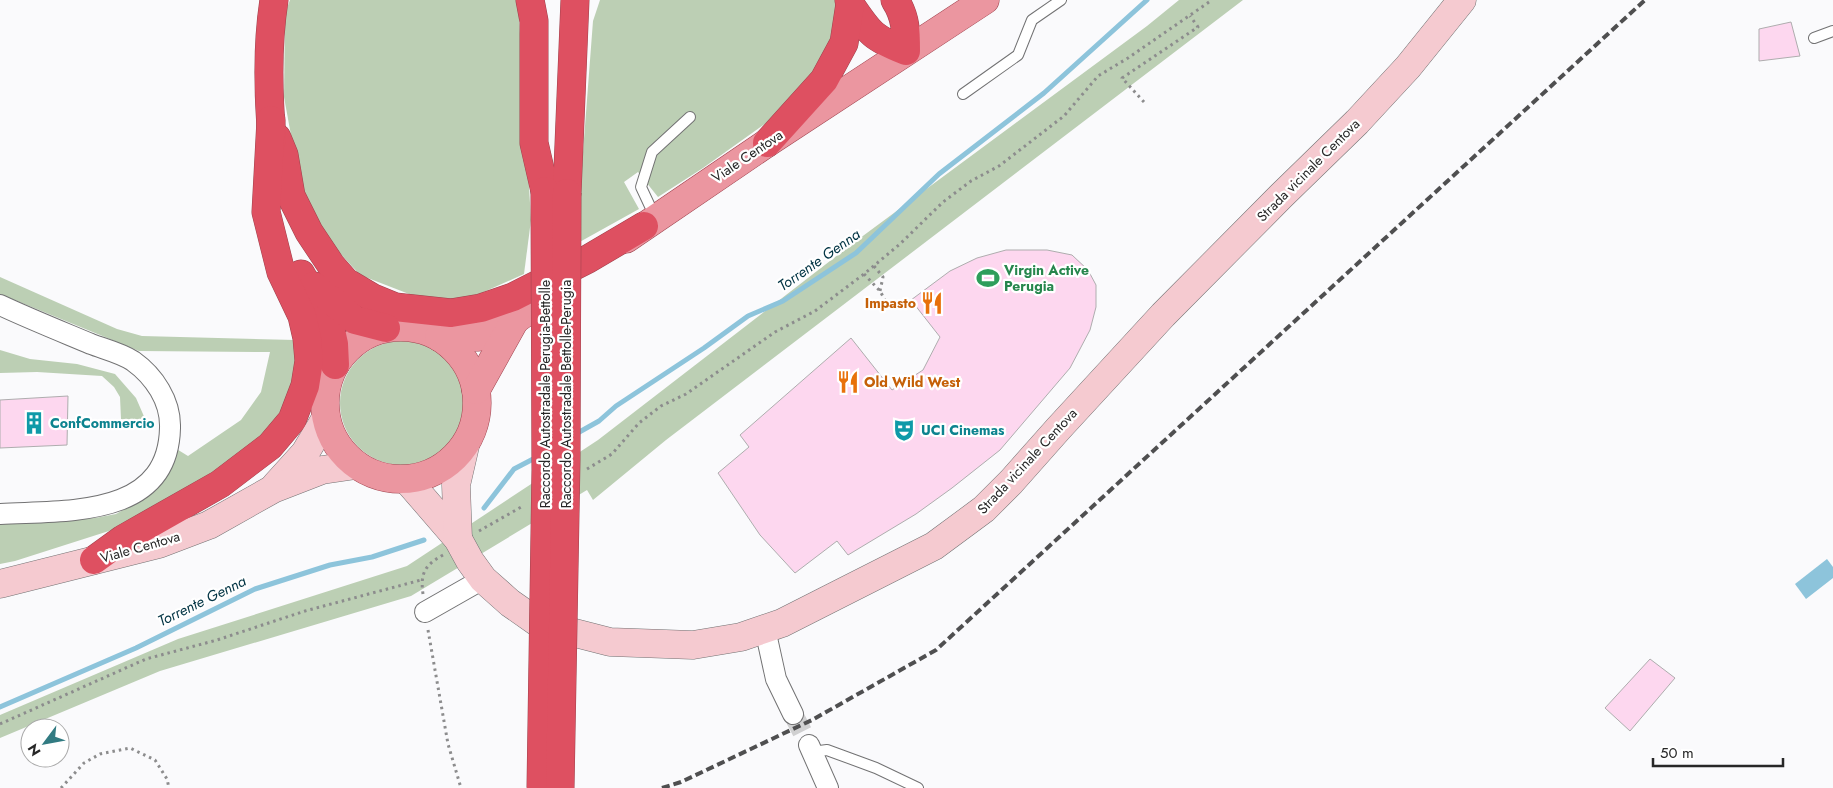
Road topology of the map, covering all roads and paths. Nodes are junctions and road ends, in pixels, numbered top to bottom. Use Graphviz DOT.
graph roads {
  1 [pos="274,0"];
  2 [pos="530,0"];
  3 [pos="549,0"];
  4 [pos="575,0"];
  5 [pos="592,0"];
  6 [pos="895,0"];
  7 [pos="985,0"];
  8 [pos="1062,0"];
  9 [pos="1212,0"];
  10 [pos="1462,0"];
  11 [pos="850,2"];
  12 [pos="1190,16"];
  13 [pos="1833,31"];
  14 [pos="1814,38"];
  15 [pos="906,51"];
  16 [pos="963,94"];
  17 [pos="1144,102"];
  18 [pos="690,117"];
  19 [pos="271,120"];
  20 [pos="767,143"];
  21 [pos="560,187"];
  22 [pos="650,222"];
  23 [pos="874,266"];
  24 [pos="301,273"];
  25 [pos="864,274"];
  26 [pos="880,291"];
  27 [pos="886,302"];
  28 [pos="0,305"];
  29 [pos="515,320"];
  30 [pos="386,328"];
  31 [pos="439,337"];
  32 [pos="335,365"];
  33 [pos="476,390"];
  34 [pos="326,418"];
  35 [pos="465,446"];
  36 [pos="356,465"];
  37 [pos="580,474"];
  38 [pos="407,480"];
  39 [pos="273,489"];
  40 [pos="524,505"];
  41 [pos="0,514"];
  42 [pos="461,541"];
  43 [pos="94,560"];
  44 [pos="483,579"];
  45 [pos="0,584"];
  46 [pos="425,612"];
  47 [pos="765,629"];
  48 [pos="793,714"];
  49 [pos="0,724"];
  50 [pos="811,749"];
  51 [pos="62,788"];
  52 [pos="169,788"];
  53 [pos="461,788"];
  54 [pos="541,788"];
  55 [pos="560,788"];
  56 [pos="828,788"];
  57 [pos="918,788"];
  1 -- 19 [label="highway"];
  2 -- 21 [label="highway"];
  3 -- 21 [label="highway, Raccordo Autostradale Perugia-Bettolle"];
  4 -- 21 [label="highway, Raccordo Autostradale Bettolle-Perugia"];
  5 -- 21 [label="highway"];
  6 -- 15 [label="highway"];
  7 -- 15 [label="main road, Viale Centova"];
  8 -- 16 [label="lane"];
  9 -- 12 [label="path"];
  10 -- 47 [label="street, Strada vicinale Centova"];
  11 -- 15 [label="highway"];
  11 -- 20 [label="highway"];
  12 -- 17 [label="path"];
  12 -- 23 [label="path"];
  13 -- 14 [label="lane"];
  15 -- 20 [label="main road, Viale Centova"];
  18 -- 22 [label="lane"];
  19 -- 22 [label="highway"];
  19 -- 24 [label="highway"];
  19 -- 43 [label="highway"];
  20 -- 22 [label="main road, Viale Centova"];
  21 -- 54 [label="highway, Raccordo Autostradale Perugia-Bettolle, bridge"];
  21 -- 55 [label="highway, Raccordo Autostradale Bettolle-Perugia, bridge"];
  22 -- 29 [label="main road, Viale Centova"];
  23 -- 25 [label="path"];
  23 -- 26 [label="path"];
  24 -- 30 [label="highway"];
  24 -- 32 [label="highway"];
  25 -- 26 [label="path"];
  25 -- 37 [label="path"];
  26 -- 27 [label="path"];
  28 -- 41 [label="street"];
  29 -- 31 [label="main road"];
  29 -- 33 [label="main road"];
  30 -- 31 [label="main road"];
  30 -- 32 [label="main road"];
  31 -- 33 [label="main road"];
  32 -- 34 [label="main road"];
  33 -- 35 [label="main road"];
  34 -- 36 [label="main road"];
  34 -- 39 [label="street"];
  35 -- 38 [label="main road"];
  35 -- 42 [label="street"];
  36 -- 38 [label="main road"];
  36 -- 39 [label="street"];
  38 -- 42 [label="street, Strada vicinale Centova"];
  39 -- 43 [label="street, Viale Centova"];
  40 -- 42 [label="path"];
  42 -- 44 [label="street, Strada vicinale Centova"];
  42 -- 49 [label="path"];
  43 -- 45 [label="street, Viale Centova"];
  44 -- 46 [label="street"];
  44 -- 47 [label="street, Strada vicinale Centova"];
  46 -- 53 [label="path"];
  47 -- 48 [label="street"];
  50 -- 56 [label="street"];
  50 -- 57 [label="lane"];
  51 -- 52 [label="path"];
}
